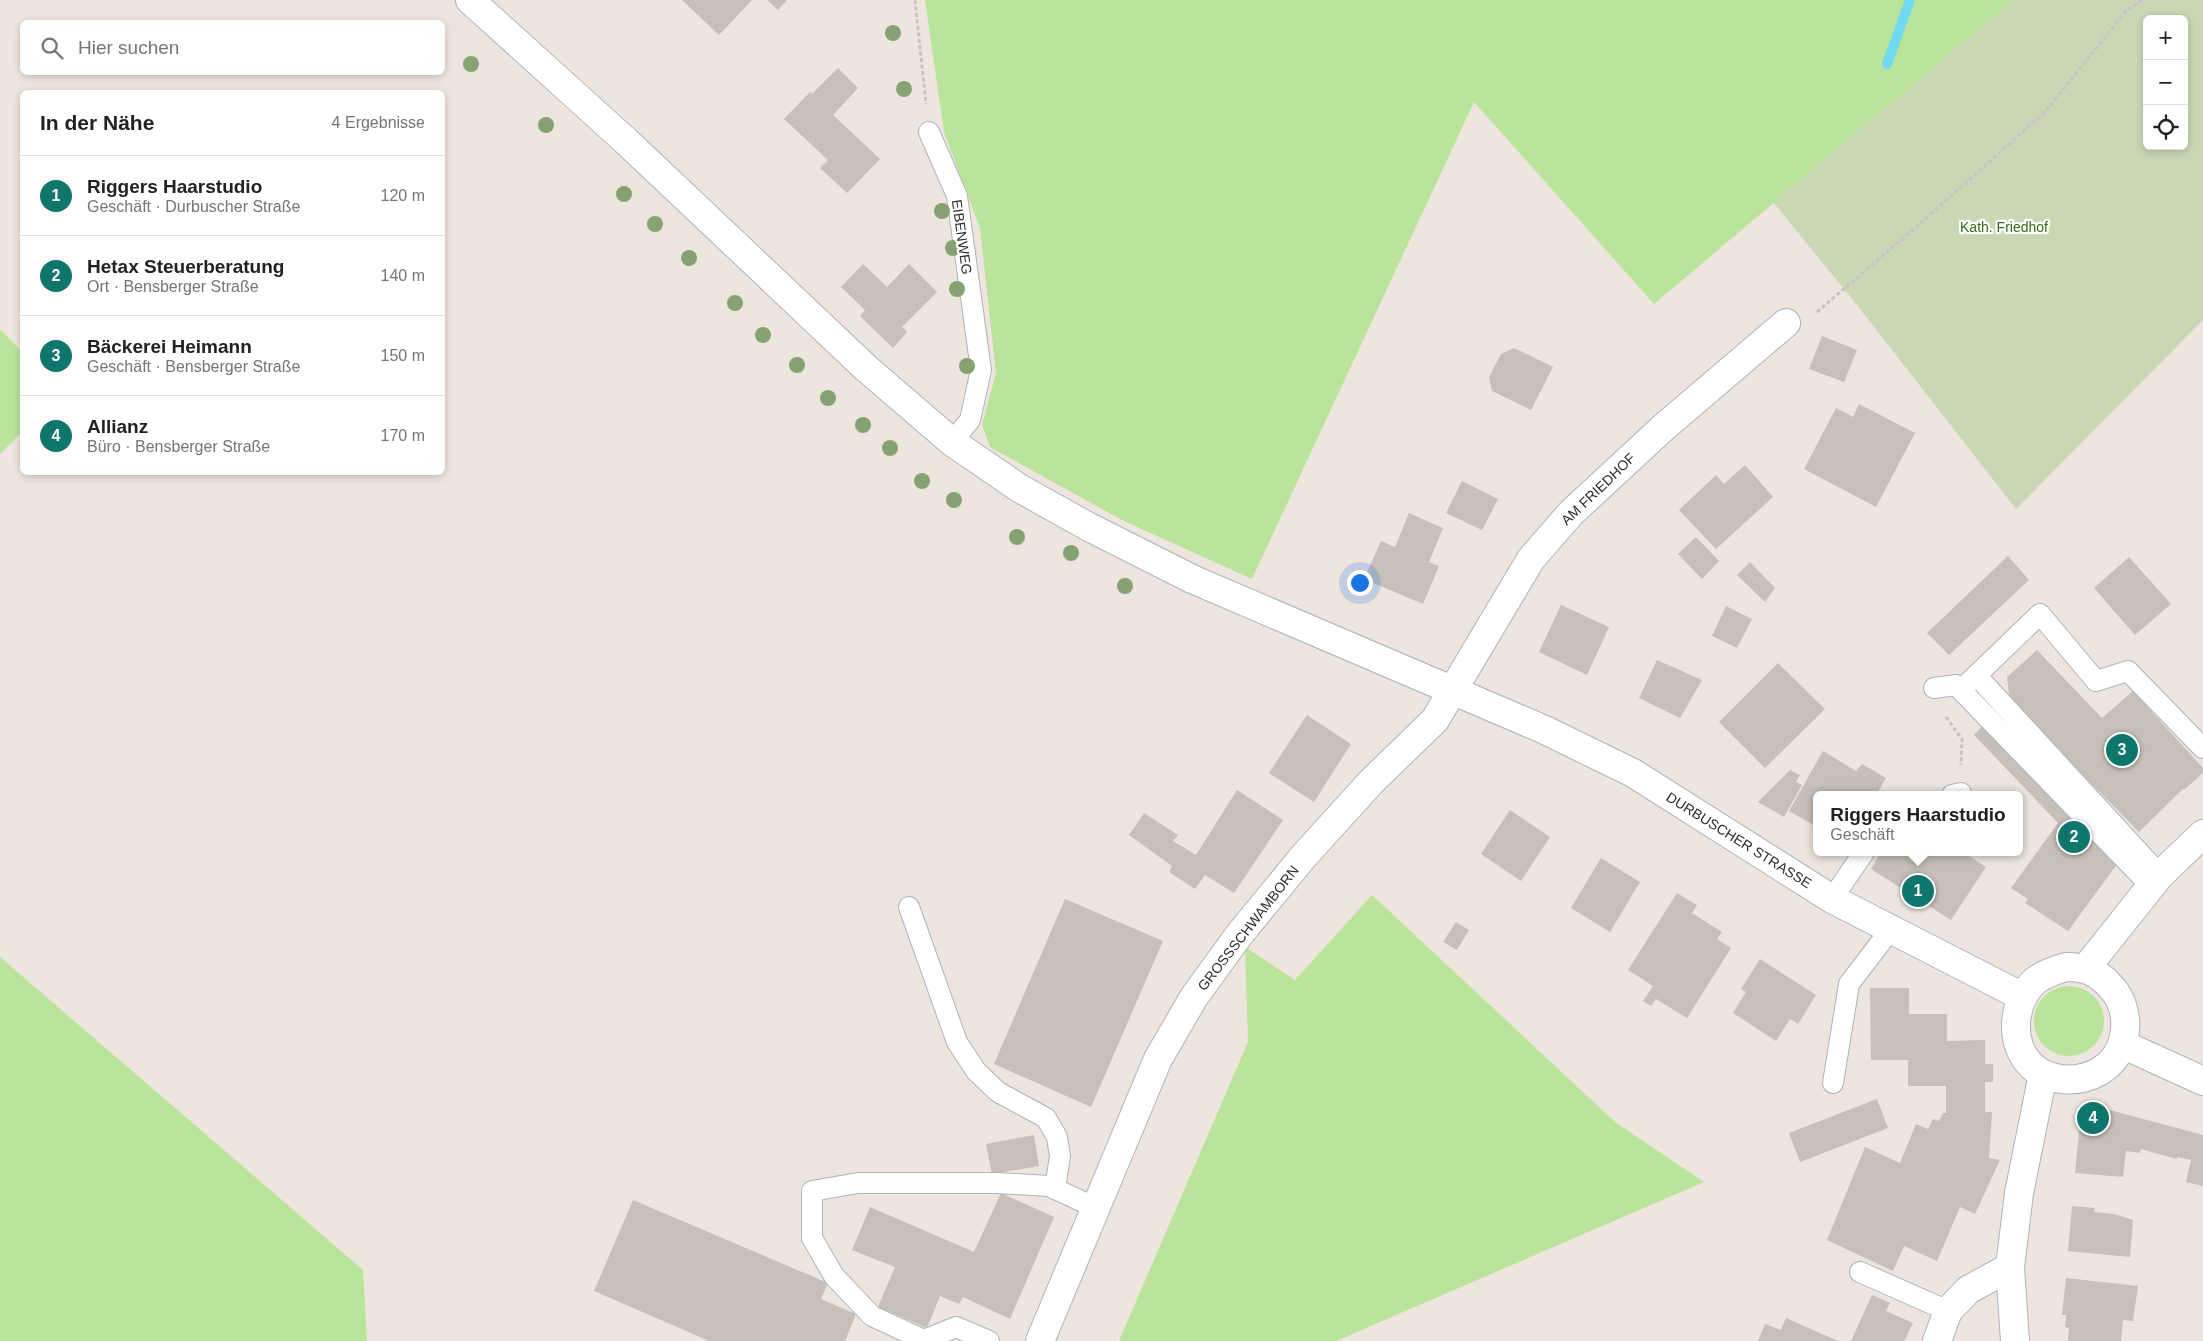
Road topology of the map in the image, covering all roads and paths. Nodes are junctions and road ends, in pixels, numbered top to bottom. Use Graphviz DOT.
graph roads {
  1 [pos="470,0"];
  2 [pos="915,0"];
  3 [pos="2142,0"];
  4 [pos="929,132"];
  5 [pos="1786,323"];
  6 [pos="952,442"];
  7 [pos="1976,676"];
  8 [pos="1934,688"];
  9 [pos="1961,690"];
  10 [pos="1451,691"];
  11 [pos="1948,723"];
  12 [pos="1962,739"];
  13 [pos="2203,748"];
  14 [pos="2203,834"];
  15 [pos="1861,856"];
  16 [pos="2156,880"];
  17 [pos="1832,898"];
  18 [pos="909,908"];
  19 [pos="1891,929"];
  20 [pos="2086,968"];
  21 [pos="2023,997"];
  22 [pos="2122,1044"];
  23 [pos="2043,1074"];
  24 [pos="2203,1081"];
  25 [pos="1833,1083"];
  26 [pos="1055,1189"];
  27 [pos="1096,1208"];
  28 [pos="2010,1267"];
  29 [pos="1860,1272"];
  30 [pos="1948,1311"];
  31 [pos="989,1341"];
  32 [pos="1040,1341"];
  33 [pos="1937,1341"];
  34 [pos="2015,1341"];
  1 -- 6 [label="main road, DURBUSCHER STRASSE"];
  2 -- 4 [label="path"];
  3 -- 5 [label="path"];
  4 -- 6 [label="lane, EIBENWEG"];
  5 -- 10 [label="main road, AM FRIEDHOF"];
  6 -- 10 [label="main road, DURBUSCHER STRASSE"];
  7 -- 9 [label="lane"];
  7 -- 13 [label="lane"];
  7 -- 16 [label="lane"];
  8 -- 9 [label="lane"];
  9 -- 16 [label="lane"];
  10 -- 17 [label="main road, DURBUSCHER STRASSE"];
  10 -- 27 [label="main road, GROSSSCHWAMBORN"];
  11 -- 12 [label="path"];
  14 -- 16 [label="main road"];
  15 -- 17 [label="lane"];
  16 -- 20 [label="main road"];
  17 -- 19 [label="main road, DURBUSCHER STRASSE"];
  18 -- 26 [label="lane"];
  19 -- 21 [label="main road, DURBUSCHER STRASSE"];
  19 -- 25 [label="lane"];
  20 -- 21 [label="main road"];
  20 -- 22 [label="main road"];
  21 -- 23 [label="main road"];
  22 -- 23 [label="main road"];
  22 -- 24 [label="main road"];
  23 -- 28 [label="main road"];
  26 -- 27 [label="lane"];
  26 -- 31 [label="lane"];
  27 -- 32 [label="main road, GROSSSCHWAMBORN"];
  28 -- 30 [label="main road"];
  28 -- 34 [label="main road"];
  29 -- 30 [label="lane"];
  30 -- 33 [label="main road"];
}
